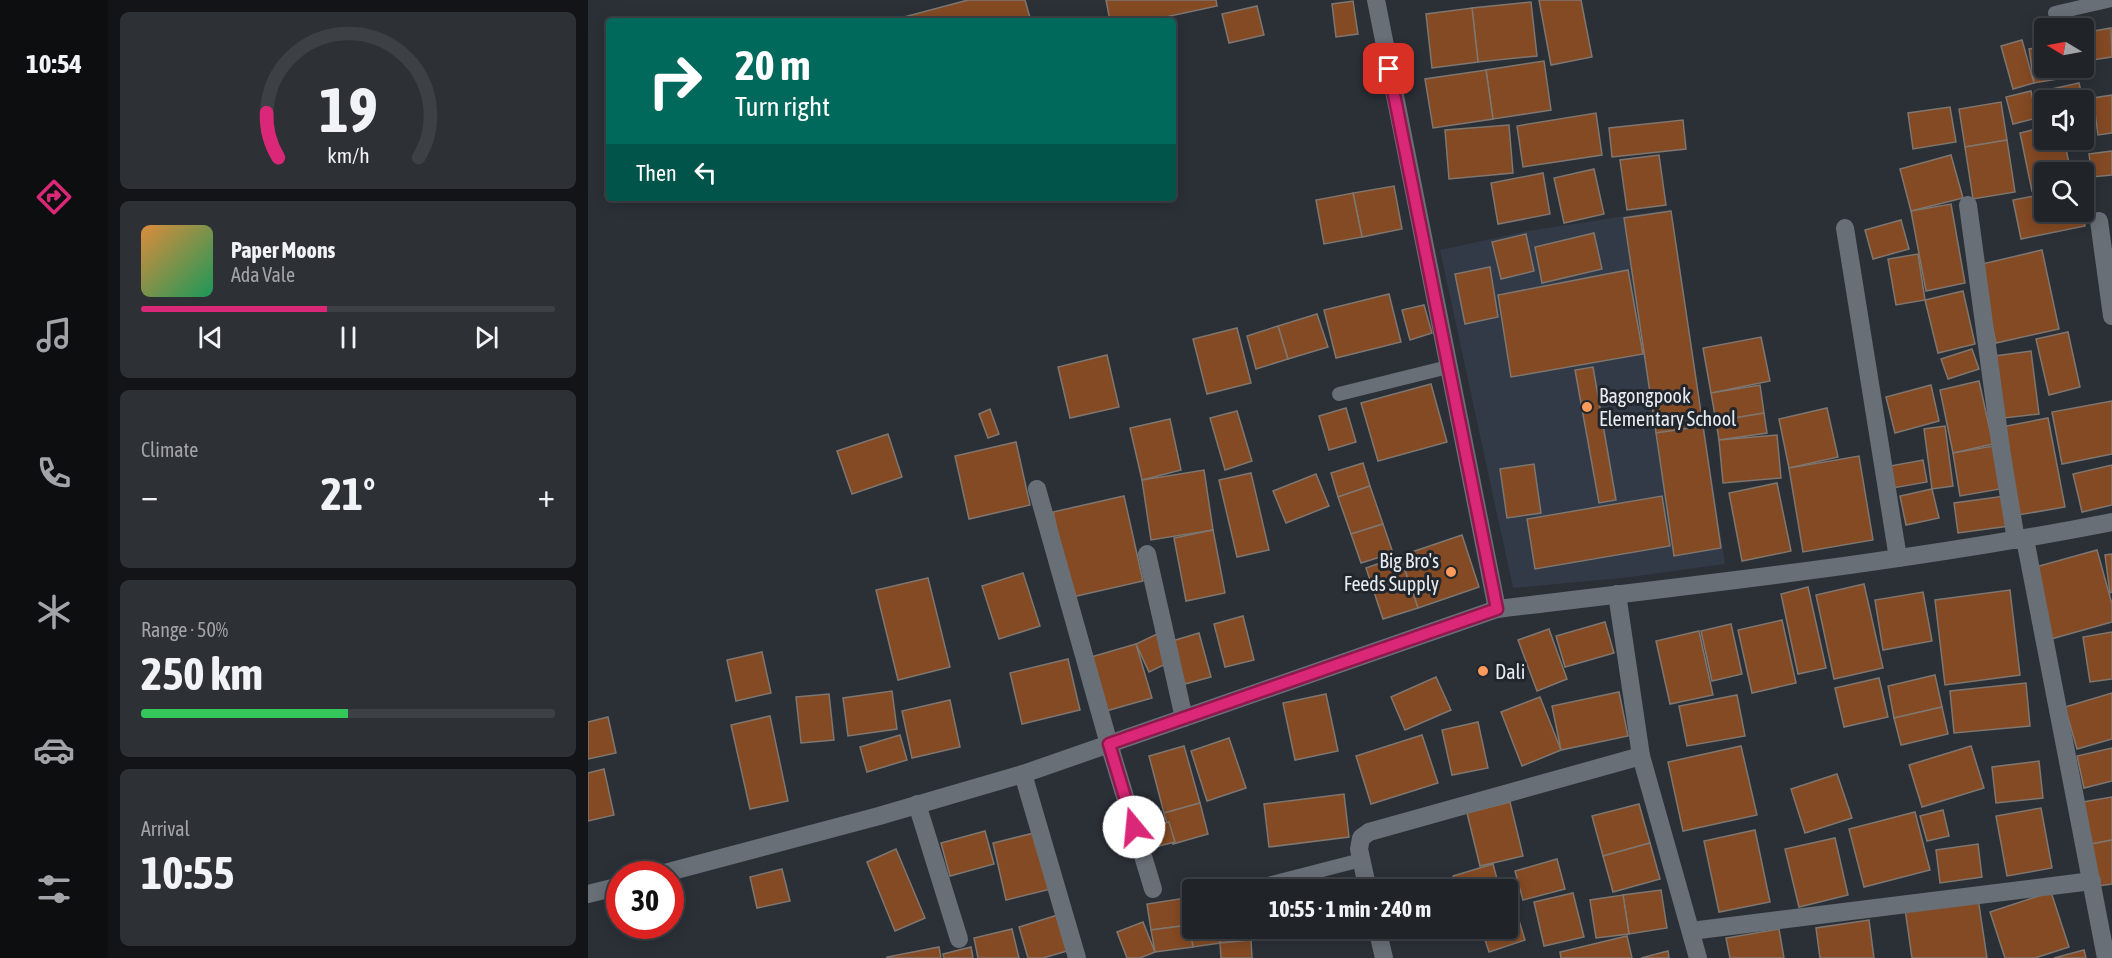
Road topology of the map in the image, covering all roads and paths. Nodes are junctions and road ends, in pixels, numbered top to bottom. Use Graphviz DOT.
graph roads {
  1 [pos="1376,0"];
  2 [pos="2111,0"];
  3 [pos="2055,13"];
  4 [pos="1968,205"];
  5 [pos="2099,220"];
  6 [pos="1845,228"];
  7 [pos="2112,316"];
  8 [pos="1449,367"];
  9 [pos="1339,394"];
  10 [pos="1037,489"];
  11 [pos="2112,522"];
  12 [pos="2020,540"];
  13 [pos="1147,554"];
  14 [pos="1898,558"];
  15 [pos="1617,594"];
  16 [pos="1497,609"];
  17 [pos="1184,718"];
  18 [pos="1109,744"];
  19 [pos="1641,756"];
  20 [pos="1023,774"];
  21 [pos="917,804"];
  22 [pos="1361,860"];
  23 [pos="684,868"];
  24 [pos="1288,879"];
  25 [pos="1365,879"];
  26 [pos="2092,881"];
  27 [pos="1154,889"];
  28 [pos="606,890"];
  29 [pos="588,894"];
  30 [pos="1691,932"];
  31 [pos="959,939"];
  32 [pos="1380,939"];
  33 [pos="1077,958"];
  34 [pos="1384,958"];
  35 [pos="1698,958"];
  36 [pos="2106,958"];
  1 -- 8 [label="street"];
  2 -- 3 [label="lane"];
  4 -- 12 [label="street"];
  5 -- 7 [label="street"];
  6 -- 14 [label="street"];
  8 -- 9 [label="lane"];
  8 -- 16 [label="street"];
  10 -- 18 [label="street"];
  11 -- 12 [label="street"];
  12 -- 14 [label="street"];
  12 -- 26 [label="street"];
  13 -- 17 [label="street"];
  14 -- 15 [label="street"];
  15 -- 16 [label="street"];
  15 -- 19 [label="street"];
  16 -- 17 [label="street"];
  17 -- 18 [label="street"];
  18 -- 20 [label="street"];
  18 -- 27 [label="street"];
  19 -- 22 [label="street"];
  19 -- 30 [label="street"];
  20 -- 21 [label="street"];
  20 -- 33 [label="street"];
  21 -- 23 [label="street"];
  21 -- 31 [label="street"];
  22 -- 24 [label="lane"];
  22 -- 25 [label="street"];
  26 -- 30 [label="street"];
  26 -- 36 [label="street"];
  28 -- 29 [label="street"];
  30 -- 35 [label="street"];
  32 -- 34 [label="street"];
}
